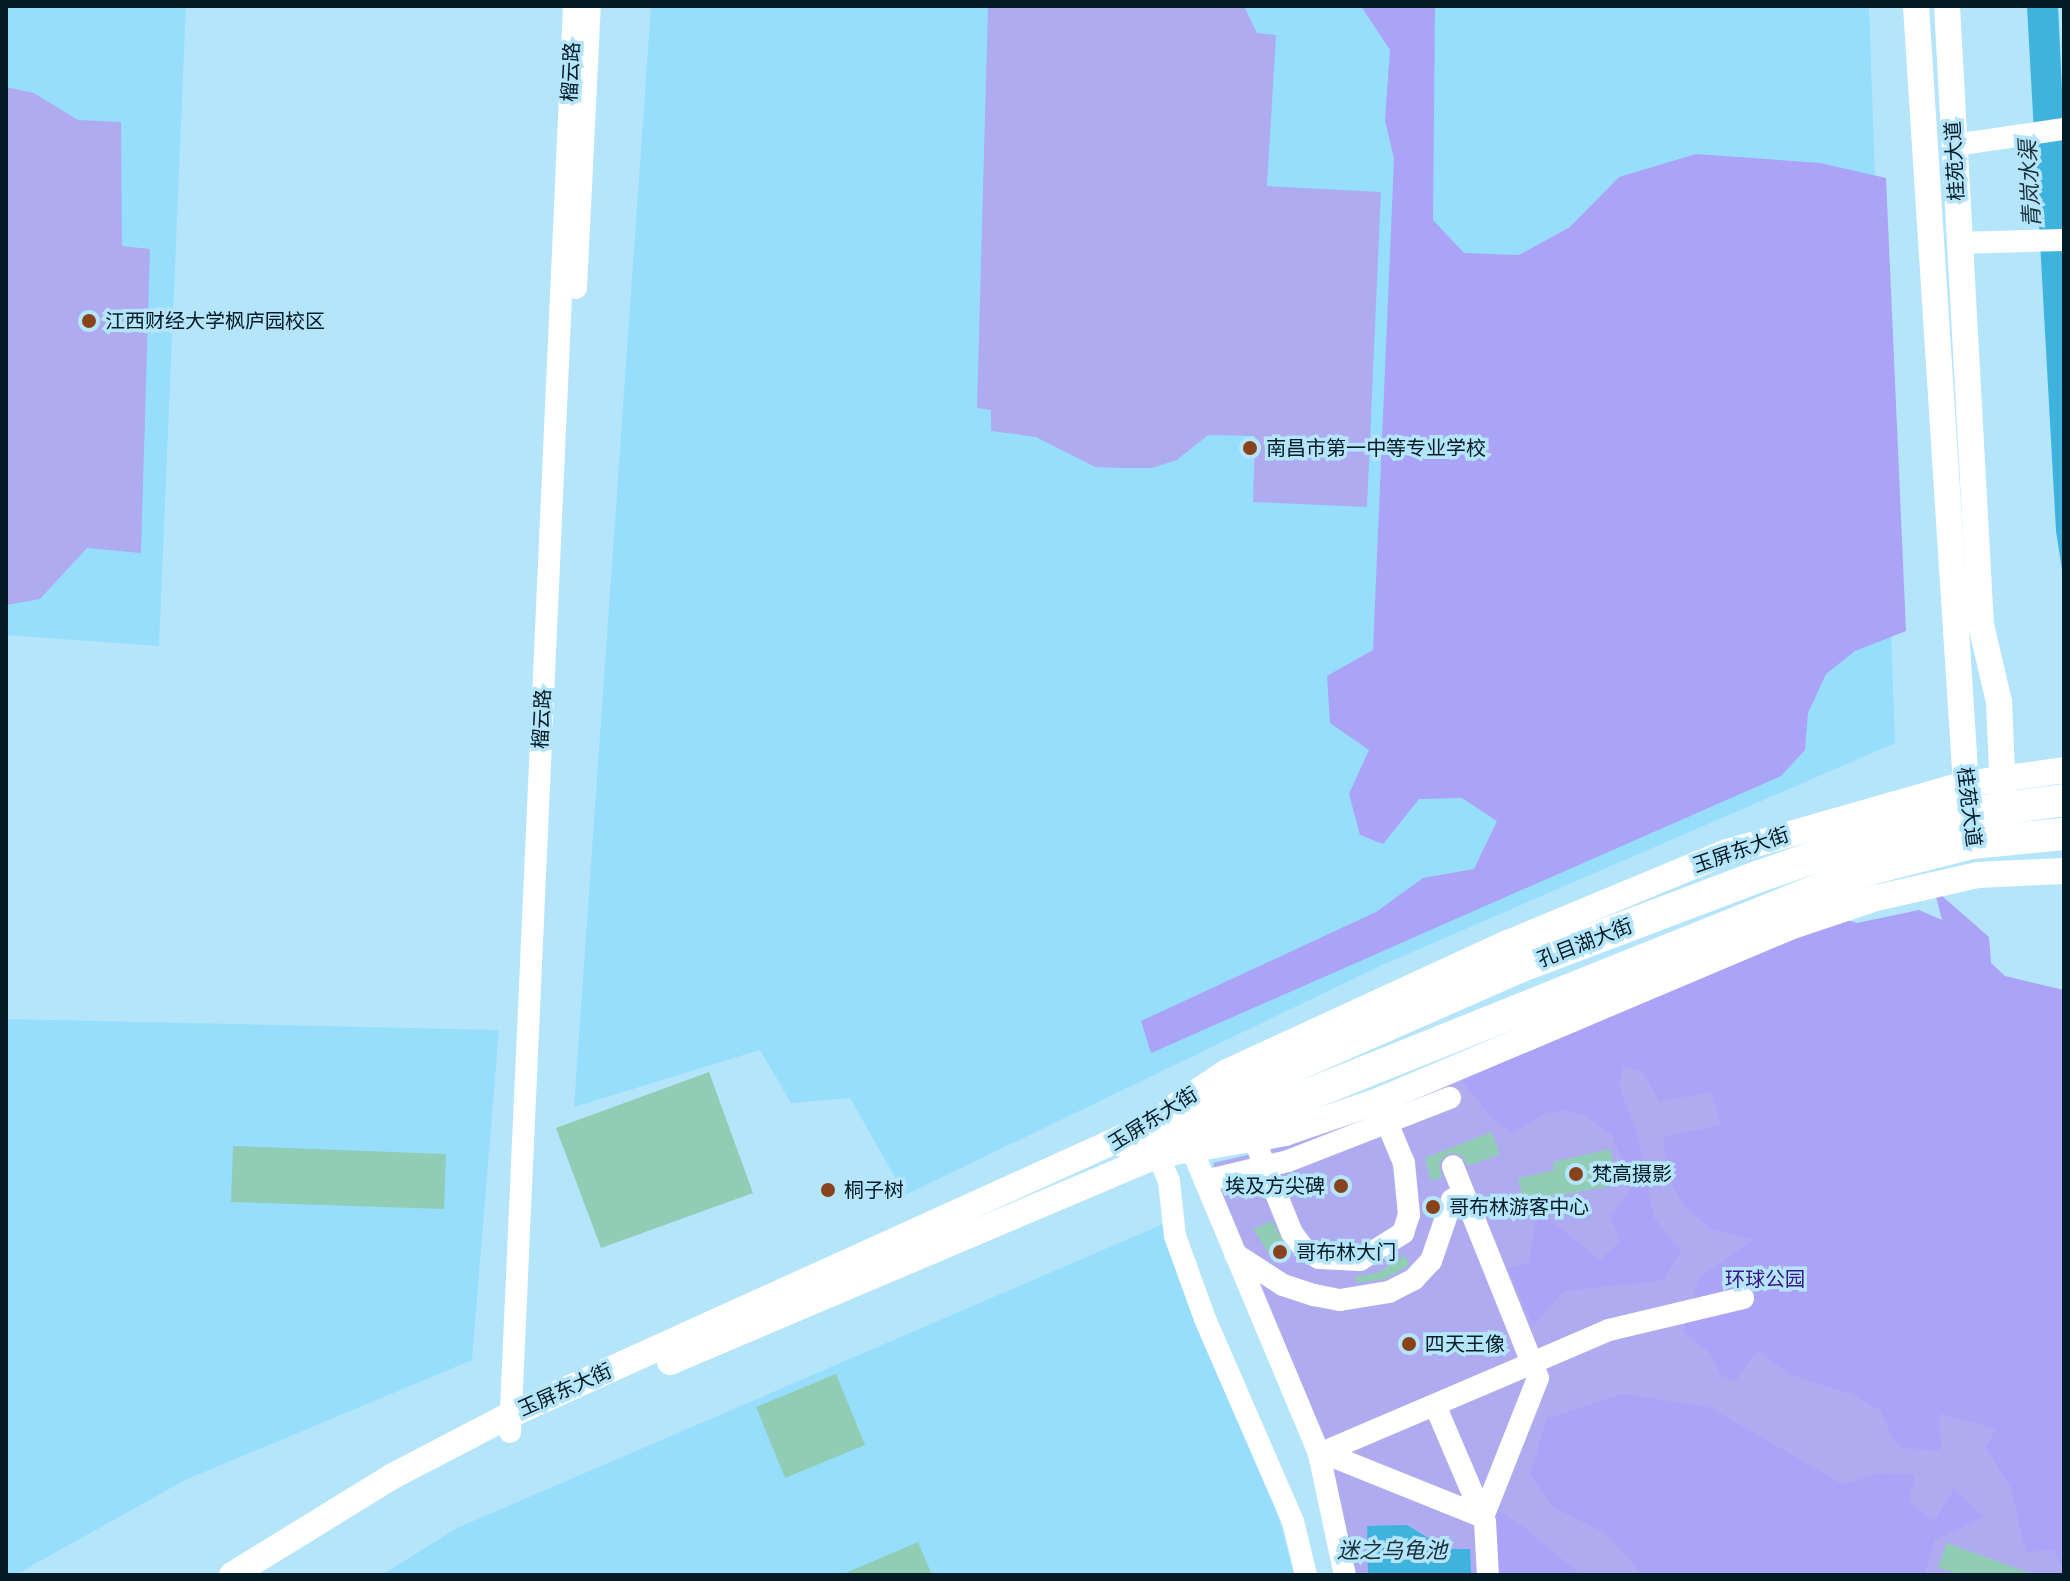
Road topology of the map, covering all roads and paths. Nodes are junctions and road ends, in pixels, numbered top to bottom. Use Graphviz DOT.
graph roads {
  1 [pos="574,6"];
  2 [pos="590,6"];
  3 [pos="1916,6"];
  4 [pos="1947,6"];
  5 [pos="2064,129"];
  6 [pos="1955,145"];
  7 [pos="2056,241"];
  8 [pos="1960,243"];
  9 [pos="2064,770"];
  10 [pos="2003,778"];
  11 [pos="1965,784"];
  12 [pos="2064,800"];
  13 [pos="2064,834"];
  14 [pos="2064,871"];
  15 [pos="1978,875"];
  16 [pos="1450,1098"];
  17 [pos="1383,1113"];
  18 [pos="1187,1138"];
  19 [pos="1254,1139"];
  20 [pos="1123,1141"];
  21 [pos="1158,1155"];
  22 [pos="1453,1166"];
  23 [pos="1263,1167"];
  24 [pos="1205,1181"];
  25 [pos="1461,1196"];
  26 [pos="1235,1254"];
  27 [pos="1743,1298"];
  28 [pos="1532,1363"];
  29 [pos="1435,1405"];
  30 [pos="515,1421"];
  31 [pos="1322,1454"];
  32 [pos="1483,1517"];
  33 [pos="232,1575"];
  34 [pos="263,1575"];
  35 [pos="1306,1575"];
  36 [pos="1345,1575"];
  37 [pos="1488,1575"];
  1 -- 30 [label="street, 榴云路"];
  2 -- 30 [label="street, 榴云路"];
  3 -- 11 [label="main road, 桂苑大道"];
  4 -- 6 [label="main road, 桂苑大道"];
  5 -- 6 [label="street"];
  6 -- 8 [label="main road, 桂苑大道"];
  7 -- 8 [label="street"];
  8 -- 10 [label="main road, 桂苑大道"];
  9 -- 10 [label="main road, 玉屏东大街"];
  10 -- 11 [label="main road, 玉屏东大街"];
  10 -- 15 [label="main road, 桂苑大道"];
  11 -- 15 [label="main road, 桂苑大道"];
  11 -- 20 [label="main road, 玉屏东大街"];
  12 -- 18 [label="highway, 孔目湖大街"];
  13 -- 18 [label="highway, 孔目湖大街"];
  14 -- 15 [label="main road"];
  15 -- 17 [label="main road"];
  16 -- 17 [label="street"];
  17 -- 19 [label="main road"];
  17 -- 23 [label="street"];
  17 -- 23 [label="street"];
  18 -- 19 [label="main road"];
  18 -- 20 [label="highway, 孔目湖大街"];
  18 -- 21 [label="highway, 孔目湖大街"];
  18 -- 24 [label="street"];
  19 -- 23 [label="street"];
  20 -- 30 [label="main road, 玉屏东大街"];
  21 -- 30 [label="main road, 玉屏东大街"];
  21 -- 35 [label="street"];
  22 -- 25 [label="street"];
  23 -- 24 [label="street"];
  24 -- 26 [label="street"];
  25 -- 26 [label="street"];
  25 -- 28 [label="street"];
  26 -- 31 [label="street"];
  27 -- 28 [label="street"];
  28 -- 29 [label="street"];
  28 -- 32 [label="street"];
  29 -- 31 [label="street"];
  29 -- 32 [label="street"];
  30 -- 33 [label="main road, 玉屏东大街"];
  30 -- 34 [label="main road, 玉屏东大街"];
  31 -- 32 [label="street"];
  31 -- 36 [label="street"];
  32 -- 37 [label="street"];
}
